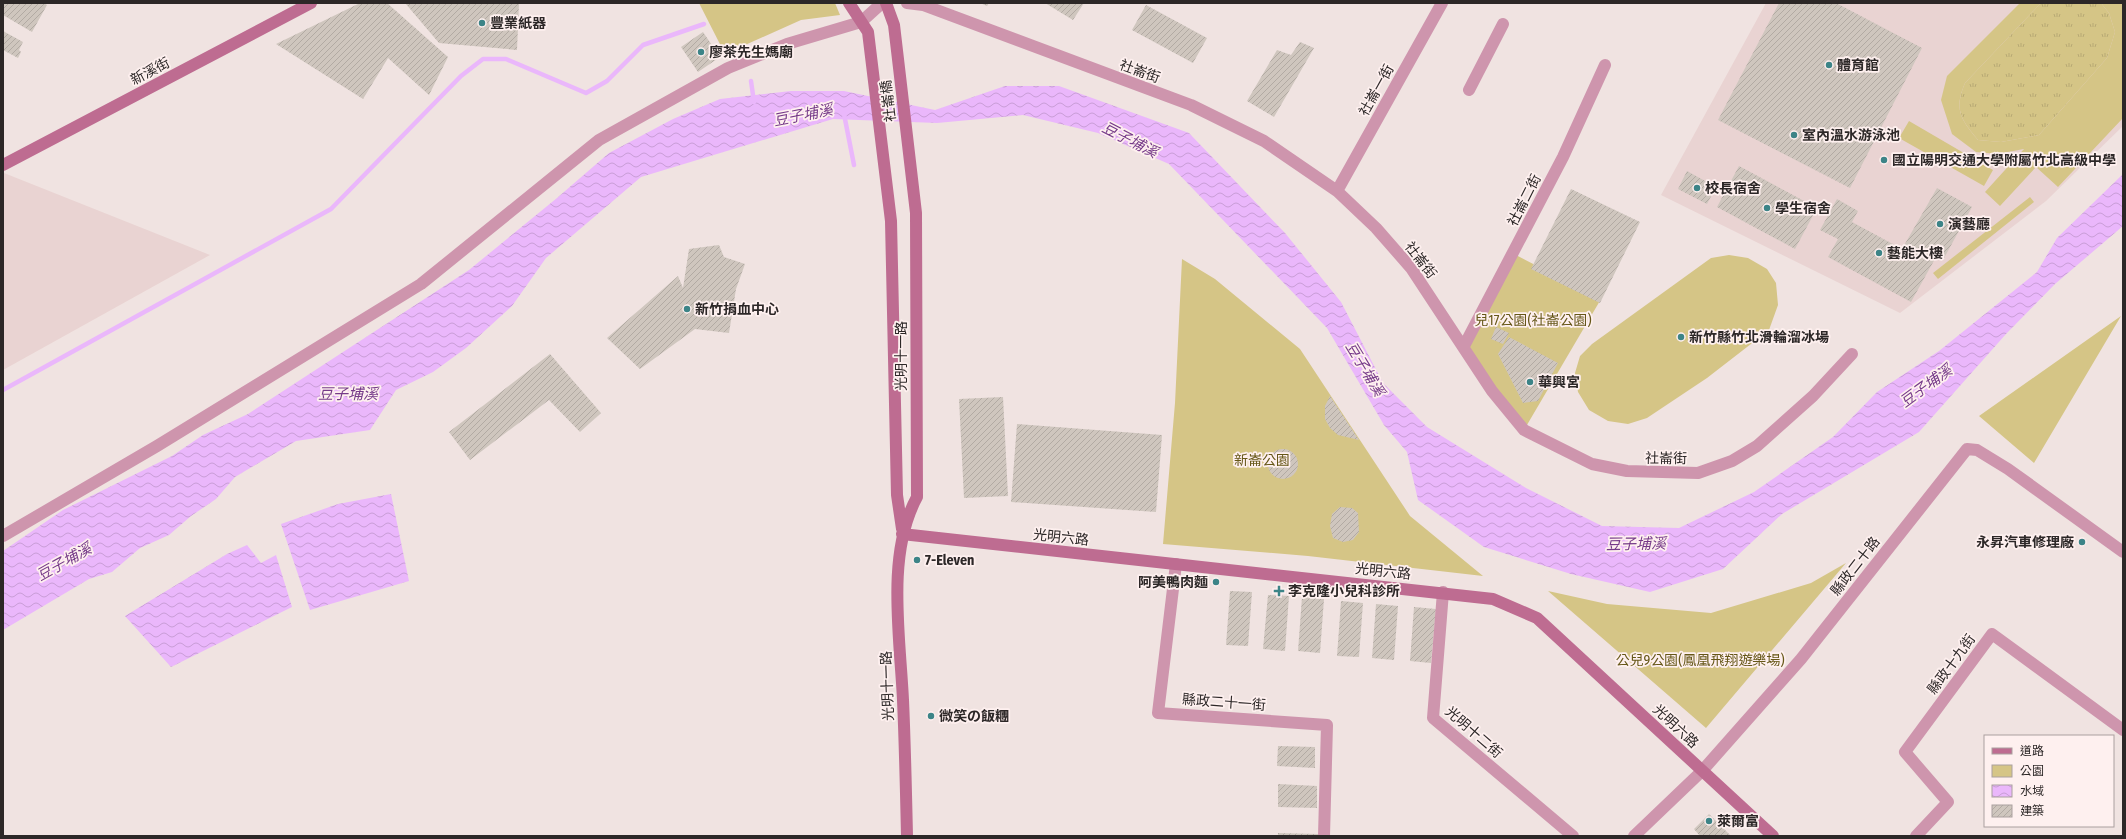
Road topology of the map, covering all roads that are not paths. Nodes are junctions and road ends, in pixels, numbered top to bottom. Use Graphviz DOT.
graph roads {
  1 [pos="311,3"];
  2 [pos="848,3"];
  3 [pos="882,3"];
  4 [pos="886,3"];
  5 [pos="907,3"];
  6 [pos="1442,3"];
  7 [pos="861,22"];
  8 [pos="1503,24"];
  9 [pos="1605,65"];
  10 [pos="1469,90"];
  11 [pos="3,165"];
  12 [pos="912,175"];
  13 [pos="887,177"];
  14 [pos="1337,191"];
  15 [pos="1464,346"];
  16 [pos="1852,354"];
  17 [pos="902,534"];
  18 [pos="3,536"];
  19 [pos="2123,552"];
  20 [pos="1176,564"];
  21 [pos="1443,592"];
  22 [pos="2123,730"];
  23 [pos="1702,771"];
  24 [pos="907,836"];
  25 [pos="1324,836"];
  26 [pos="1573,836"];
  27 [pos="1634,836"];
  28 [pos="1773,836"];
  29 [pos="1916,836"];
  1 -- 11 [label="street, 新溪街"];
  2 -- 7 [label="street"];
  3 -- 7 [label="street"];
  4 -- 12 [label="street, 社崙橋"];
  5 -- 14 [label="street, 社崙街"];
  6 -- 14 [label="street, 社崙一街"];
  7 -- 13 [label="street, 社崙橋"];
  7 -- 18 [label="street"];
  8 -- 10 [label="street"];
  9 -- 15 [label="street, 社崙二街"];
  12 -- 17 [label="street, 光明十一路"];
  13 -- 17 [label="street, 光明十一路"];
  14 -- 15 [label="street, 社崙街"];
  15 -- 16 [label="street, 社崙街"];
  17 -- 20 [label="street, 光明六路"];
  17 -- 24 [label="street, 光明十一路"];
  19 -- 23 [label="street, 縣政二十路"];
  20 -- 21 [label="street, 光明六路"];
  20 -- 25 [label="street, 縣政二十一街"];
  21 -- 23 [label="street, 光明六路"];
  21 -- 26 [label="street, 光明十二街"];
  22 -- 29 [label="street, 縣政十九街"];
  23 -- 27 [label="street, 縣政二十路"];
  23 -- 28 [label="street, 光明六路"];
}
